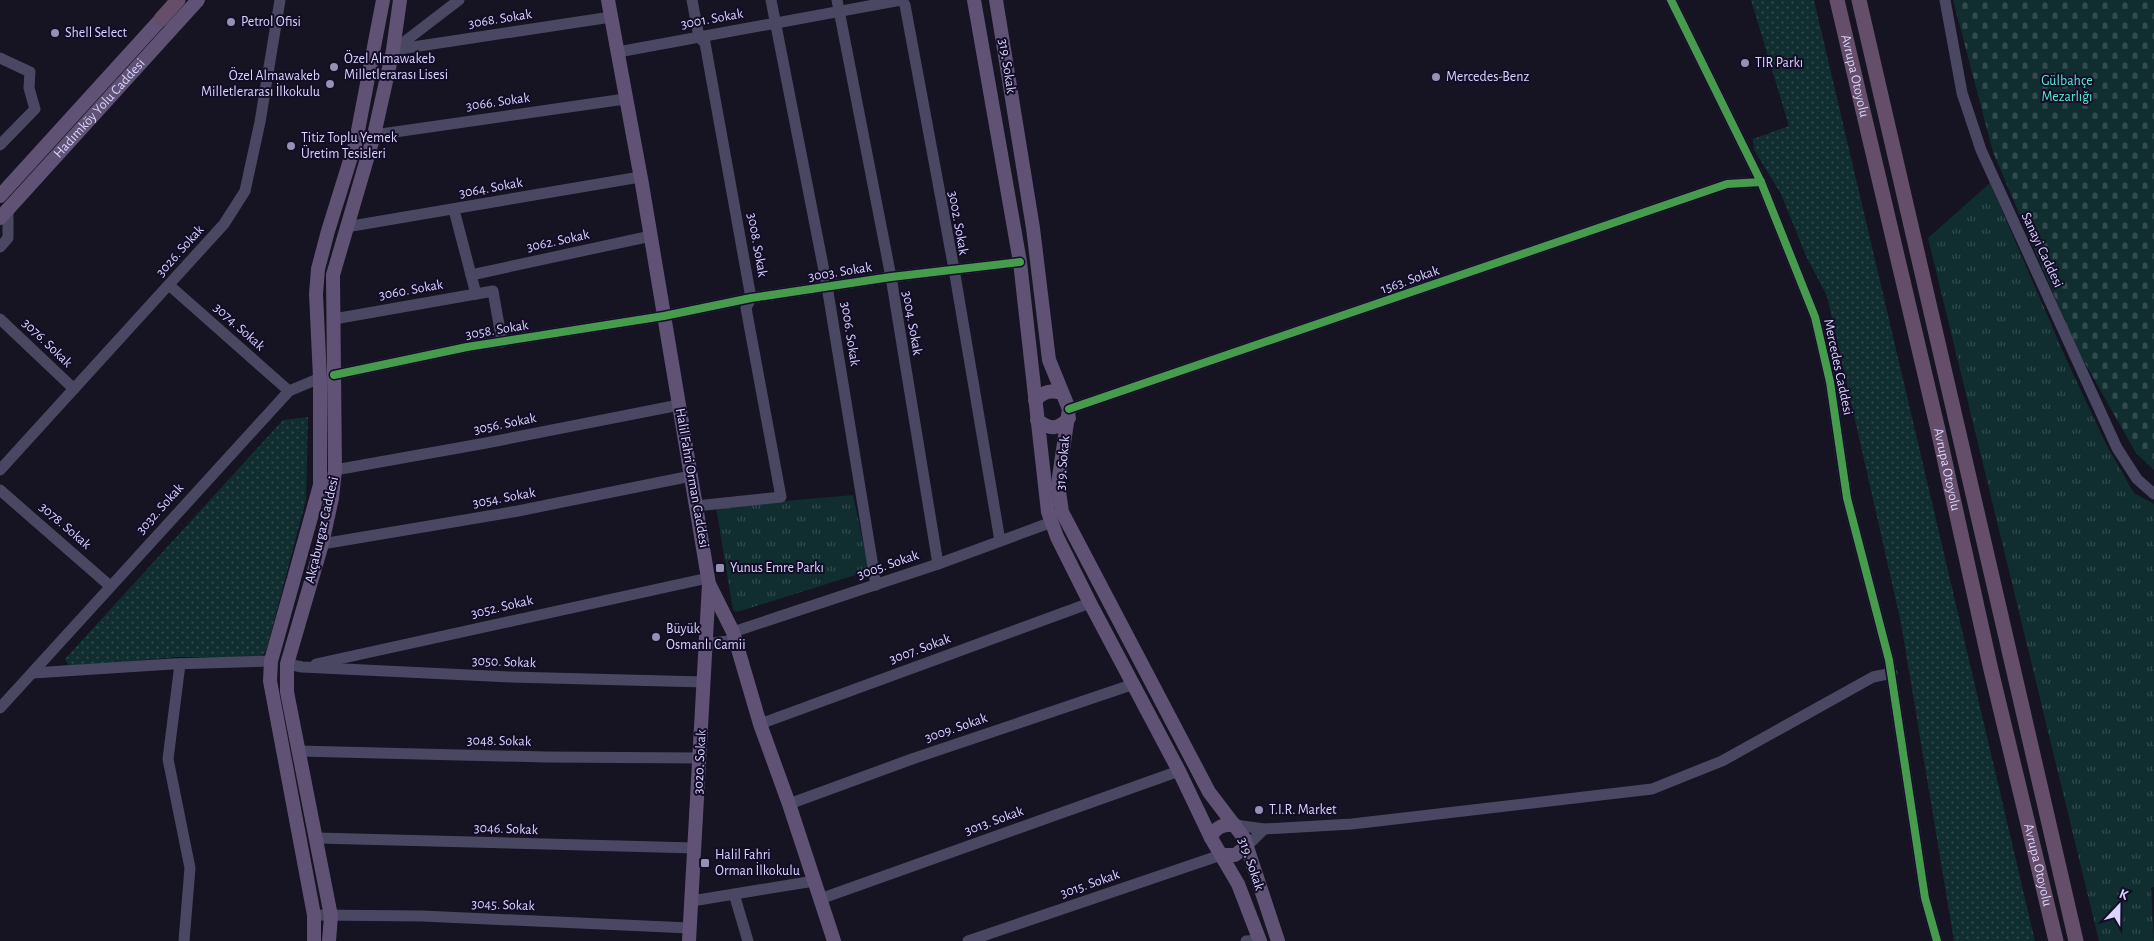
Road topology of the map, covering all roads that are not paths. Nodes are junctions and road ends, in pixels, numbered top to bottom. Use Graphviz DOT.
graph roads {
  1 [pos="178,0"];
  2 [pos="198,0"];
  3 [pos="280,0"];
  4 [pos="381,0"];
  5 [pos="400,0"];
  6 [pos="459,0"];
  7 [pos="608,0"];
  8 [pos="692,0"];
  9 [pos="771,0"];
  10 [pos="901,0"];
  11 [pos="974,0"];
  12 [pos="996,0"];
  13 [pos="1671,0"];
  14 [pos="1837,0"];
  15 [pos="1859,0"];
  16 [pos="1869,0"];
  17 [pos="1945,0"];
  18 [pos="838,6"];
  19 [pos="611,17"];
  20 [pos="161,19"];
  21 [pos="776,23"];
  22 [pos="699,37"];
  23 [pos="393,50"];
  24 [pos="618,52"];
  25 [pos="1872,56"];
  26 [pos="0,58"];
  27 [pos="626,99"];
  28 [pos="358,134"];
  29 [pos="374,136"];
  30 [pos="0,145"];
  31 [pos="640,177"];
  32 [pos="1761,182"];
  33 [pos="0,196"];
  34 [pos="454,210"];
  35 [pos="4,214"];
  36 [pos="346,227"];
  37 [pos="651,236"];
  38 [pos="0,248"];
  39 [pos="1020,262"];
  40 [pos="954,269"];
  41 [pos="471,275"];
  42 [pos="891,277"];
  43 [pos="169,285"];
  44 [pos="827,286"];
  45 [pos="476,294"];
  46 [pos="751,298"];
  47 [pos="664,316"];
  48 [pos="0,319"];
  49 [pos="334,319"];
  50 [pos="502,342"];
  51 [pos="334,375"];
  52 [pos="320,378"];
  53 [pos="74,389"];
  54 [pos="289,391"];
  55 [pos="1062,393"];
  56 [pos="1035,400"];
  57 [pos="679,405"];
  58 [pos="1069,414"];
  59 [pos="1037,420"];
  60 [pos="0,470"];
  61 [pos="336,470"];
  62 [pos="691,476"];
  63 [pos="0,490"];
  64 [pos="2154,494"];
  65 [pos="696,506"];
  66 [pos="1052,522"];
  67 [pos="1000,541"];
  68 [pos="322,544"];
  69 [pos="938,564"];
  70 [pos="709,581"];
  71 [pos="876,585"];
  72 [pos="110,586"];
  73 [pos="1090,603"];
  74 [pos="734,636"];
  75 [pos="706,644"];
  76 [pos="271,661"];
  77 [pos="180,664"];
  78 [pos="287,664"];
  79 [pos="302,667"];
  80 [pos="33,673"];
  81 [pos="1892,674"];
  82 [pos="704,682"];
  83 [pos="1134,684"];
  84 [pos="0,708"];
  85 [pos="760,724"];
  86 [pos="298,751"];
  87 [pos="700,758"];
  88 [pos="1179,771"];
  89 [pos="789,804"];
  90 [pos="1235,825"];
  91 [pos="1264,829"];
  92 [pos="317,838"];
  93 [pos="1211,838"];
  94 [pos="1247,846"];
  95 [pos="695,848"];
  96 [pos="1221,855"];
  97 [pos="814,881"];
  98 [pos="734,894"];
  99 [pos="820,899"];
  100 [pos="692,901"];
  101 [pos="314,915"];
  102 [pos="331,916"];
  103 [pos="689,935"];
  104 [pos="1255,940"];
  105 [pos="184,941"];
  106 [pos="314,941"];
  107 [pos="329,941"];
  108 [pos="748,941"];
  109 [pos="834,941"];
  110 [pos="968,941"];
  111 [pos="1278,941"];
  112 [pos="1937,941"];
  113 [pos="2056,941"];
  114 [pos="2076,941"];
  1 -- 20 [label="highway, Hadımköy Yolu Caddesi"];
  2 -- 35 [label="main road, Hadımköy Yolu Caddesi"];
  3 -- 43 [label="street, 3026. Sokak"];
  4 -- 28 [label="main road, Akçaburgaz Caddesi"];
  5 -- 23 [label="main road, Akçaburgaz Caddesi"];
  6 -- 23 [label="street"];
  7 -- 19 [label="main road, Halil Fahri Orman Caddesi"];
  8 -- 22 [label="street, 3008. Sokak"];
  9 -- 21 [label="street, 3006. Sokak"];
  10 -- 18 [label="street, 3001. Sokak"];
  10 -- 40 [label="street, 3002. Sokak"];
  11 -- 39 [label="main road, 319. Sokak"];
  12 -- 55 [label="main road, 319. Sokak"];
  13 -- 32 [label="street, Mercedes Caddesi"];
  14 -- 113 [label="highway, Avrupa Otoyolu"];
  15 -- 25 [label="highway, Avrupa Otoyolu"];
  16 -- 25 [label="highway"];
  17 -- 64 [label="street, Sanayi Caddesi"];
  18 -- 21 [label="street, 3001. Sokak"];
  18 -- 42 [label="street, 3004. Sokak"];
  19 -- 23 [label="street, 3068. Sokak"];
  19 -- 24 [label="main road, Halil Fahri Orman Caddesi"];
  20 -- 33 [label="main road, Hadımköy Yolu Caddesi"];
  21 -- 22 [label="street, 3001. Sokak"];
  21 -- 44 [label="street, 3006. Sokak"];
  22 -- 24 [label="street, 3001. Sokak"];
  22 -- 46 [label="street, 3008. Sokak"];
  23 -- 29 [label="main road, Akçaburgaz Caddesi"];
  24 -- 27 [label="main road, Halil Fahri Orman Caddesi"];
  25 -- 114 [label="highway, Avrupa Otoyolu"];
  26 -- 30 [label="street"];
  27 -- 29 [label="street, 3066. Sokak"];
  27 -- 31 [label="main road, Halil Fahri Orman Caddesi"];
  28 -- 29 [label="main road"];
  28 -- 52 [label="main road, Akçaburgaz Caddesi"];
  29 -- 36 [label="main road, Akçaburgaz Caddesi"];
  31 -- 34 [label="street, 3064. Sokak"];
  31 -- 37 [label="main road, Halil Fahri Orman Caddesi"];
  32 -- 58 [label="street, 1563. Sokak"];
  32 -- 81 [label="street, Mercedes Caddesi"];
  34 -- 36 [label="street, 3064. Sokak"];
  34 -- 41 [label="street"];
  35 -- 38 [label="street"];
  36 -- 49 [label="main road, Akçaburgaz Caddesi"];
  37 -- 41 [label="street, 3062. Sokak"];
  37 -- 47 [label="main road, Halil Fahri Orman Caddesi"];
  39 -- 40 [label="street, 3003. Sokak"];
  39 -- 56 [label="main road, 319. Sokak"];
  40 -- 42 [label="street, 3003. Sokak"];
  40 -- 67 [label="street, 3002. Sokak"];
  41 -- 45 [label="street"];
  42 -- 44 [label="street, 3003. Sokak"];
  42 -- 69 [label="street, 3004. Sokak"];
  43 -- 53 [label="street, 3026. Sokak"];
  43 -- 54 [label="street, 3074. Sokak"];
  44 -- 46 [label="street, 3003. Sokak"];
  44 -- 71 [label="street, 3006. Sokak"];
  45 -- 49 [label="street, 3060. Sokak"];
  45 -- 50 [label="street, 3060. Sokak"];
  46 -- 47 [label="street, 3003. Sokak"];
  46 -- 65 [label="street, 3008. Sokak"];
  47 -- 50 [label="street, 3058. Sokak"];
  47 -- 57 [label="main road, Halil Fahri Orman Caddesi"];
  48 -- 53 [label="street, 3076. Sokak"];
  49 -- 51 [label="main road, Akçaburgaz Caddesi"];
  50 -- 51 [label="street, 3058. Sokak"];
  51 -- 61 [label="main road, Akçaburgaz Caddesi"];
  52 -- 54 [label="street, 3032. Sokak"];
  52 -- 76 [label="main road, Akçaburgaz Caddesi"];
  53 -- 60 [label="street, 3026. Sokak"];
  54 -- 72 [label="street, 3032. Sokak"];
  55 -- 56 [label="main road"];
  55 -- 58 [label="main road, 319. Sokak"];
  56 -- 59 [label="main road, 319. Sokak"];
  57 -- 61 [label="street, 3056. Sokak"];
  57 -- 62 [label="main road, Halil Fahri Orman Caddesi"];
  58 -- 59 [label="main road"];
  58 -- 90 [label="main road, 319. Sokak"];
  59 -- 66 [label="main road, 319. Sokak"];
  61 -- 68 [label="main road, Akçaburgaz Caddesi"];
  62 -- 65 [label="main road, Halil Fahri Orman Caddesi"];
  62 -- 68 [label="street, 3054. Sokak"];
  63 -- 72 [label="street, 3078. Sokak"];
  65 -- 70 [label="main road, Halil Fahri Orman Caddesi"];
  66 -- 67 [label="street, 3005. Sokak"];
  66 -- 73 [label="main road, 319. Sokak"];
  67 -- 69 [label="street, 3005. Sokak"];
  68 -- 78 [label="main road, Akçaburgaz Caddesi"];
  69 -- 71 [label="street, 3005. Sokak"];
  70 -- 74 [label="main road, Halil Fahri Orman Caddesi"];
  70 -- 75 [label="main road, 3020. Sokak"];
  70 -- 79 [label="street, 3052. Sokak"];
  71 -- 74 [label="street, 3005. Sokak"];
  72 -- 80 [label="street, 3032. Sokak"];
  73 -- 83 [label="main road, 319. Sokak"];
  73 -- 85 [label="street, 3007. Sokak"];
  74 -- 75 [label="street, 3005. Sokak"];
  74 -- 85 [label="main road, Halil Fahri Orman Caddesi"];
  75 -- 82 [label="main road, 3020. Sokak"];
  76 -- 77 [label="street"];
  76 -- 101 [label="main road, Akçaburgaz Caddesi"];
  77 -- 80 [label="street"];
  77 -- 105 [label="street"];
  78 -- 79 [label="street, 3050. Sokak"];
  78 -- 86 [label="main road, Akçaburgaz Caddesi"];
  79 -- 82 [label="street, 3050. Sokak"];
  80 -- 84 [label="street, 3032. Sokak"];
  81 -- 91 [label="street"];
  81 -- 112 [label="street, Mercedes Caddesi"];
  82 -- 87 [label="main road, 3020. Sokak"];
  83 -- 88 [label="main road, 319. Sokak"];
  83 -- 89 [label="street, 3009. Sokak"];
  85 -- 89 [label="main road, Halil Fahri Orman Caddesi"];
  86 -- 87 [label="street, 3048. Sokak"];
  86 -- 92 [label="main road, Akçaburgaz Caddesi"];
  87 -- 95 [label="main road, 3020. Sokak"];
  88 -- 93 [label="main road, 319. Sokak"];
  88 -- 99 [label="street, 3013. Sokak"];
  89 -- 97 [label="main road, Halil Fahri Orman Caddesi"];
  90 -- 91 [label="street"];
  90 -- 93 [label="main road"];
  90 -- 94 [label="main road, 319. Sokak"];
  91 -- 94 [label="street"];
  92 -- 95 [label="street, 3046. Sokak"];
  92 -- 102 [label="main road, Akçaburgaz Caddesi"];
  93 -- 96 [label="main road, 319. Sokak"];
  94 -- 96 [label="main road"];
  94 -- 111 [label="main road, 319. Sokak"];
  95 -- 100 [label="main road, 3020. Sokak"];
  96 -- 104 [label="main road, 319. Sokak"];
  96 -- 110 [label="street, 3015. Sokak"];
  97 -- 98 [label="street"];
  97 -- 99 [label="main road, Halil Fahri Orman Caddesi"];
  98 -- 100 [label="street"];
  98 -- 108 [label="street"];
  99 -- 109 [label="main road, Halil Fahri Orman Caddesi"];
  100 -- 103 [label="main road, 3020. Sokak"];
  101 -- 102 [label="street, 3045. Sokak"];
  101 -- 106 [label="main road, Akçaburgaz Caddesi"];
  102 -- 103 [label="street, 3045. Sokak"];
  102 -- 107 [label="main road, Akçaburgaz Caddesi"];
}
